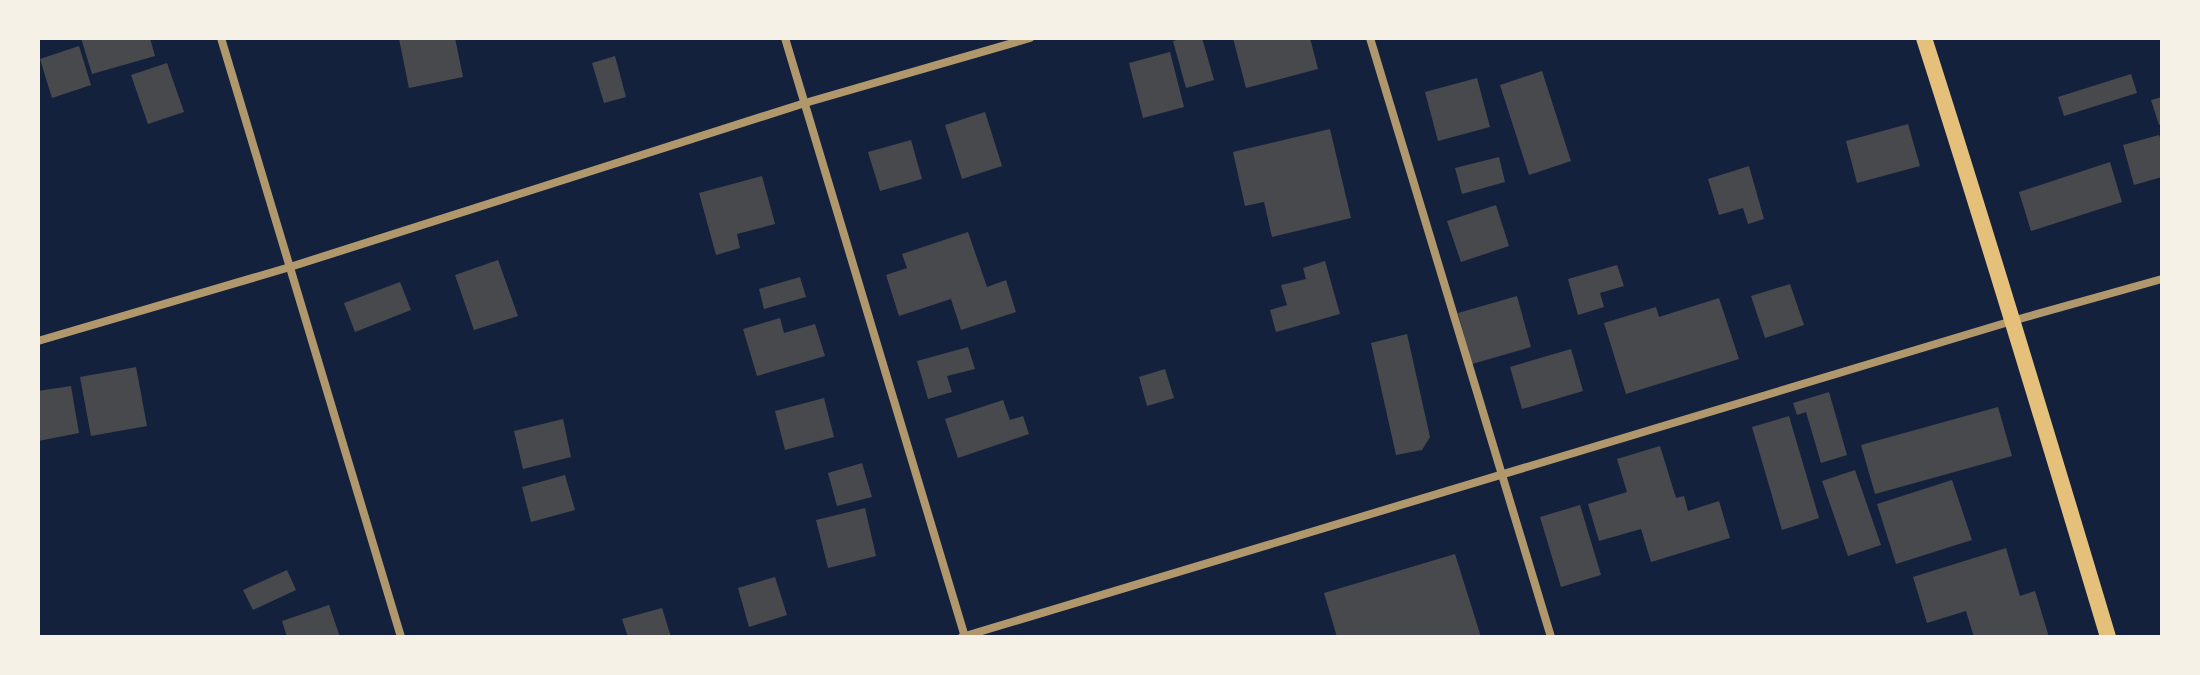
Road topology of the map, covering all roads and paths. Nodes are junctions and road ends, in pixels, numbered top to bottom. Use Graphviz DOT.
graph roads {
  1 [pos="221,38"];
  2 [pos="785,38"];
  3 [pos="1030,38"];
  4 [pos="1370,38"];
  5 [pos="1924,38"];
  6 [pos="805,103"];
  7 [pos="290,267"];
  8 [pos="2162,279"];
  9 [pos="2012,321"];
  10 [pos="38,341"];
  11 [pos="1502,475"];
  12 [pos="401,637"];
  13 [pos="964,637"];
  14 [pos="1551,637"];
  15 [pos="2108,637"];
  1 -- 7 [label="street"];
  2 -- 6 [label="street"];
  3 -- 6 [label="street"];
  4 -- 11 [label="street"];
  5 -- 9 [label="main road"];
  6 -- 7 [label="street"];
  6 -- 13 [label="street"];
  7 -- 10 [label="street"];
  7 -- 12 [label="street"];
  8 -- 9 [label="street"];
  9 -- 11 [label="street"];
  9 -- 15 [label="main road"];
  11 -- 13 [label="street"];
  11 -- 14 [label="street"];
}
